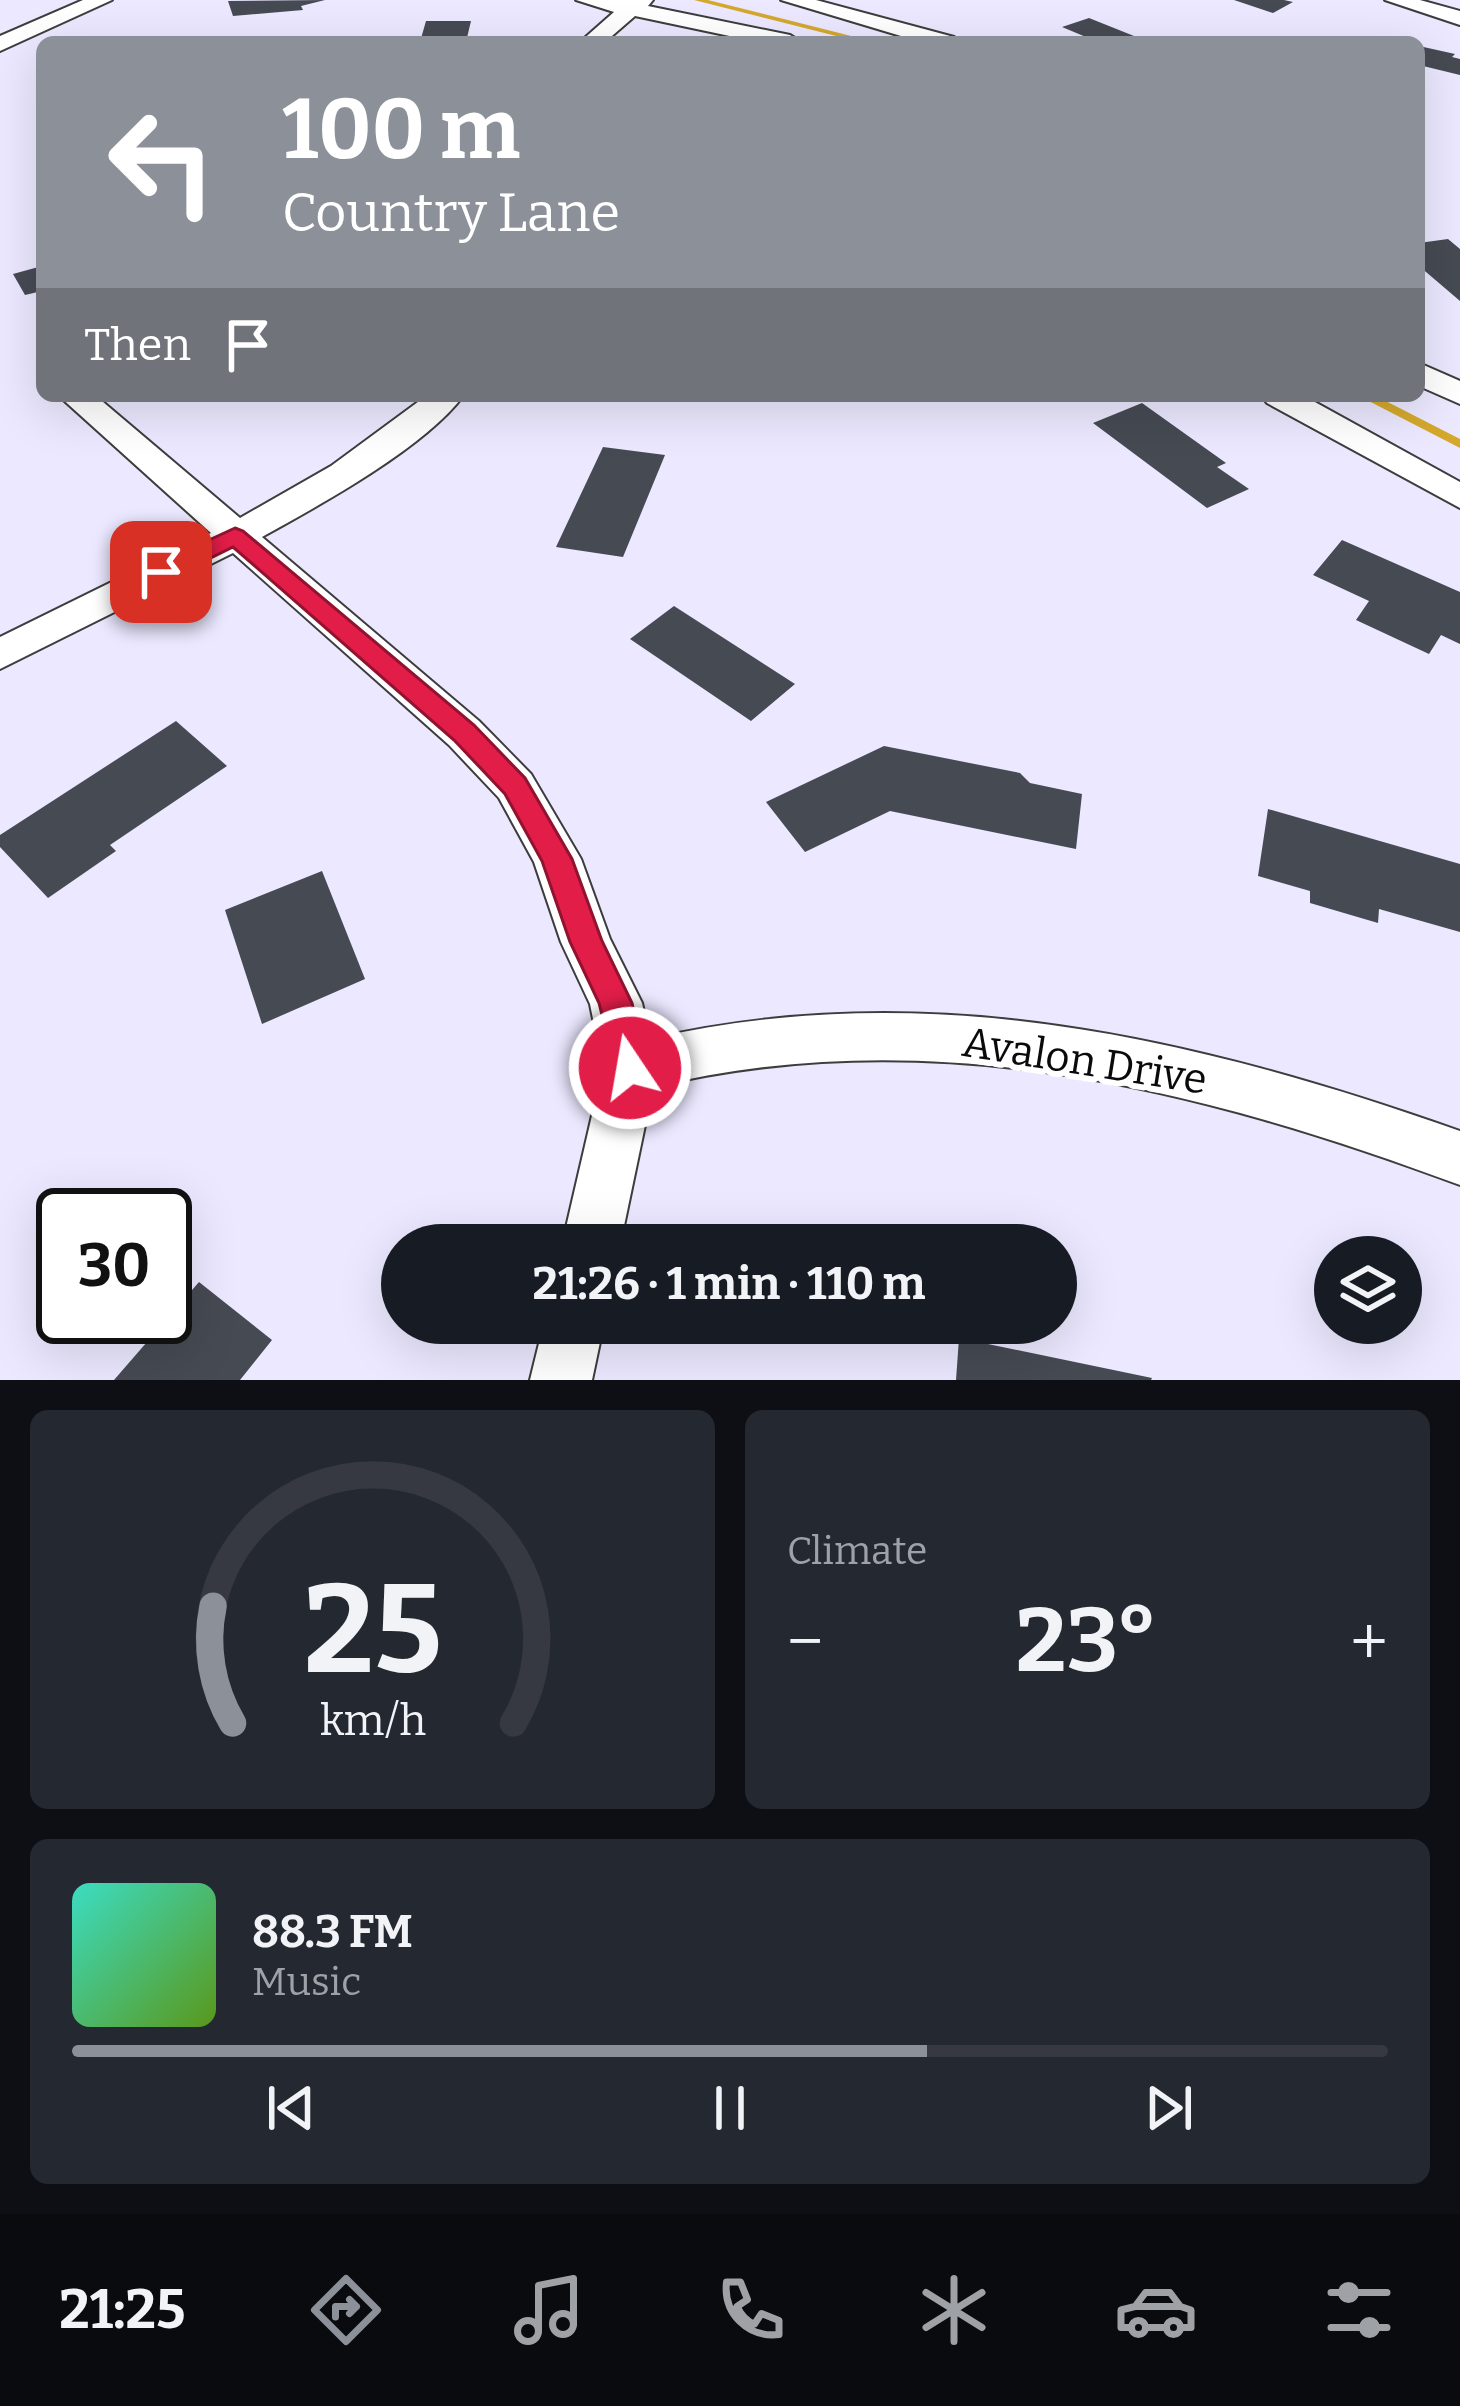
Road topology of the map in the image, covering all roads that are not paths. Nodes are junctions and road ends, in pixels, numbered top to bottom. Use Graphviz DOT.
graph roads {
  1 [pos="101,0"];
  2 [pos="586,0"];
  3 [pos="792,0"];
  4 [pos="1396,0"];
  5 [pos="637,4"];
  6 [pos="1460,18"];
  7 [pos="598,36"];
  8 [pos="766,36"];
  9 [pos="924,36"];
  10 [pos="0,44"];
  11 [pos="1425,376"];
  12 [pos="1460,394"];
  13 [pos="83,402"];
  14 [pos="439,402"];
  15 [pos="1291,402"];
  16 [pos="1460,497"];
  17 [pos="235,536"];
  18 [pos="0,654"];
  19 [pos="630,1068"];
  20 [pos="1460,1158"];
  21 [pos="596,1224"];
  22 [pos="569,1344"];
  23 [pos="561,1380"];
  1 -- 10 [label="street"];
  2 -- 5 [label="street"];
  3 -- 9 [label="street"];
  4 -- 6 [label="street"];
  5 -- 7 [label="street"];
  5 -- 8 [label="street"];
  11 -- 12 [label="street"];
  13 -- 17 [label="street"];
  14 -- 17 [label="street"];
  15 -- 16 [label="street"];
  17 -- 18 [label="street"];
  17 -- 19 [label="street"];
  19 -- 20 [label="street, Avalon Drive"];
  19 -- 21 [label="street"];
  22 -- 23 [label="street"];
}
